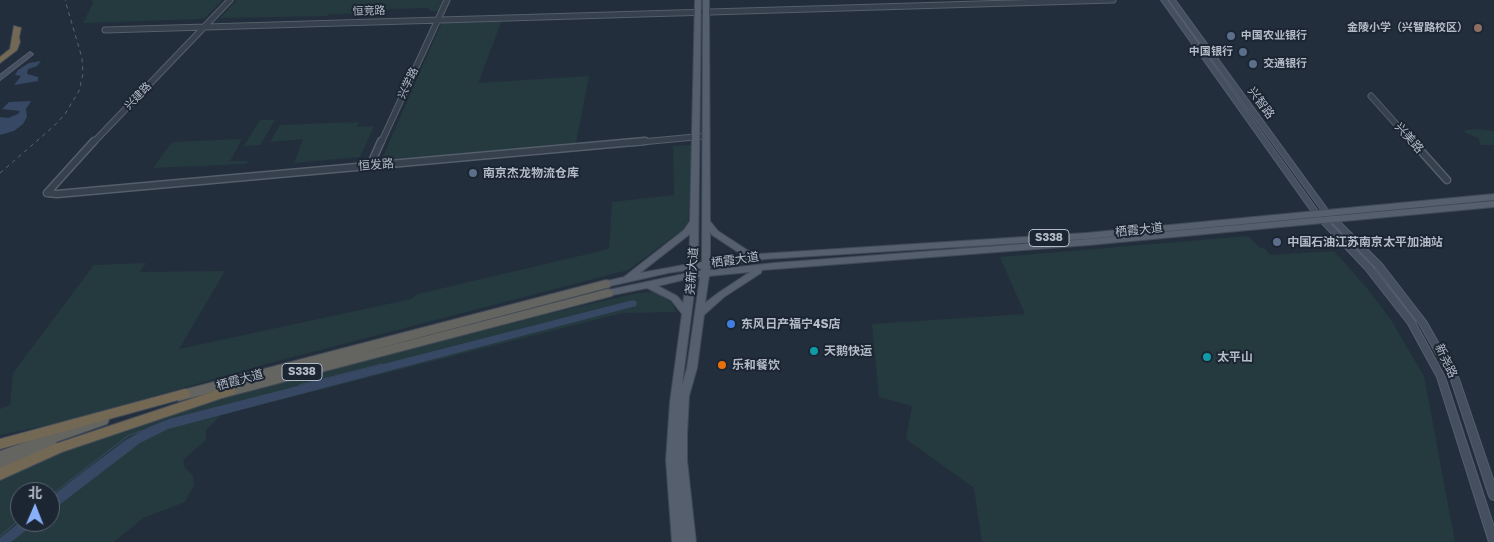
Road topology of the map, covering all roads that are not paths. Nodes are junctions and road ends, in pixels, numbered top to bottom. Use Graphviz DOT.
graph roads {
  1 [pos="230,0"];
  2 [pos="447,0"];
  3 [pos="698,0"];
  4 [pos="706,0"];
  5 [pos="1113,0"];
  6 [pos="1164,0"];
  7 [pos="1172,0"];
  8 [pos="702,12"];
  9 [pos="438,19"];
  10 [pos="206,26"];
  11 [pos="17,28"];
  12 [pos="106,30"];
  13 [pos="30,54"];
  14 [pos="0,62"];
  15 [pos="0,78"];
  16 [pos="1371,96"];
  17 [pos="700,137"];
  18 [pos="370,166"];
  19 [pos="1447,180"];
  20 [pos="47,193"];
  21 [pos="1494,197"];
  22 [pos="1494,204"];
  23 [pos="1316,213"];
  24 [pos="1327,217"];
  25 [pos="707,221"];
  26 [pos="694,222"];
  27 [pos="765,256"];
  28 [pos="774,266"];
  29 [pos="706,269"];
  30 [pos="693,271"];
  31 [pos="626,279"];
  32 [pos="647,284"];
  33 [pos="607,289"];
  34 [pos="686,313"];
  35 [pos="700,313"];
  36 [pos="230,391"];
  37 [pos="185,394"];
  38 [pos="0,444"];
  39 [pos="0,456"];
  40 [pos="0,464"];
  41 [pos="0,474"];
  42 [pos="1494,496"];
  43 [pos="678,542"];
  44 [pos="690,542"];
  45 [pos="1494,542"];
  1 -- 10 [label="street, 兴建路"];
  2 -- 9 [label="street, 兴学路"];
  3 -- 8 [label="main road, 尧新大道"];
  4 -- 8 [label="main road, 尧新大道"];
  5 -- 8 [label="street, 恒竞路"];
  6 -- 23 [label="main road, 兴智路"];
  7 -- 24 [label="main road, 兴智路"];
  8 -- 9 [label="street, 恒竞路"];
  8 -- 17 [label="main road, 尧新大道"];
  9 -- 10 [label="street, 恒竞路"];
  9 -- 18 [label="street, 兴学路"];
  10 -- 12 [label="street, 恒竞路"];
  10 -- 20 [label="street, 兴建路"];
  11 -- 14 [label="highway"];
  13 -- 15 [label="main road"];
  16 -- 19 [label="street, 兴美路"];
  17 -- 18 [label="street, 恒发路"];
  17 -- 25 [label="main road, 尧新大道"];
  17 -- 26 [label="main road, 尧新大道"];
  18 -- 20 [label="street, 恒发路"];
  21 -- 24 [label="main road, 栖霞大道 / S338"];
  22 -- 24 [label="main road, 栖霞大道 / S338"];
  23 -- 24 [label="main road, 栖霞大道 / S338"];
  23 -- 27 [label="main road, 栖霞大道 / S338"];
  24 -- 28 [label="main road, 栖霞大道 / S338"];
  24 -- 42 [label="main road, 新尧路"];
  24 -- 45 [label="main road, 新尧路"];
  25 -- 27 [label="main road"];
  25 -- 29 [label="main road, 尧新大道"];
  26 -- 30 [label="main road, 尧新大道"];
  26 -- 31 [label="main road"];
  27 -- 29 [label="main road, 栖霞大道 / S338"];
  28 -- 29 [label="main road, 栖霞大道 / S338"];
  28 -- 35 [label="main road"];
  29 -- 30 [label="main road, 栖霞大道 / S338"];
  29 -- 35 [label="main road, 尧新大道"];
  30 -- 31 [label="main road, 栖霞大道 / S338"];
  30 -- 32 [label="main road, 栖霞大道 / S338"];
  30 -- 34 [label="main road, 尧新大道"];
  31 -- 33 [label="main road, 栖霞大道 / S338"];
  32 -- 33 [label="main road, 栖霞大道 / S338"];
  32 -- 34 [label="main road"];
  33 -- 36 [label="highway, 栖霞大道 / S338"];
  33 -- 37 [label="highway, 栖霞大道 / S338"];
  34 -- 43 [label="main road, 尧新大道"];
  35 -- 44 [label="main road, 尧新大道"];
  36 -- 40 [label="highway, 栖霞大道 / S338"];
  36 -- 41 [label="highway"];
  37 -- 38 [label="highway"];
  37 -- 39 [label="highway, 栖霞大道 / S338"];
}
